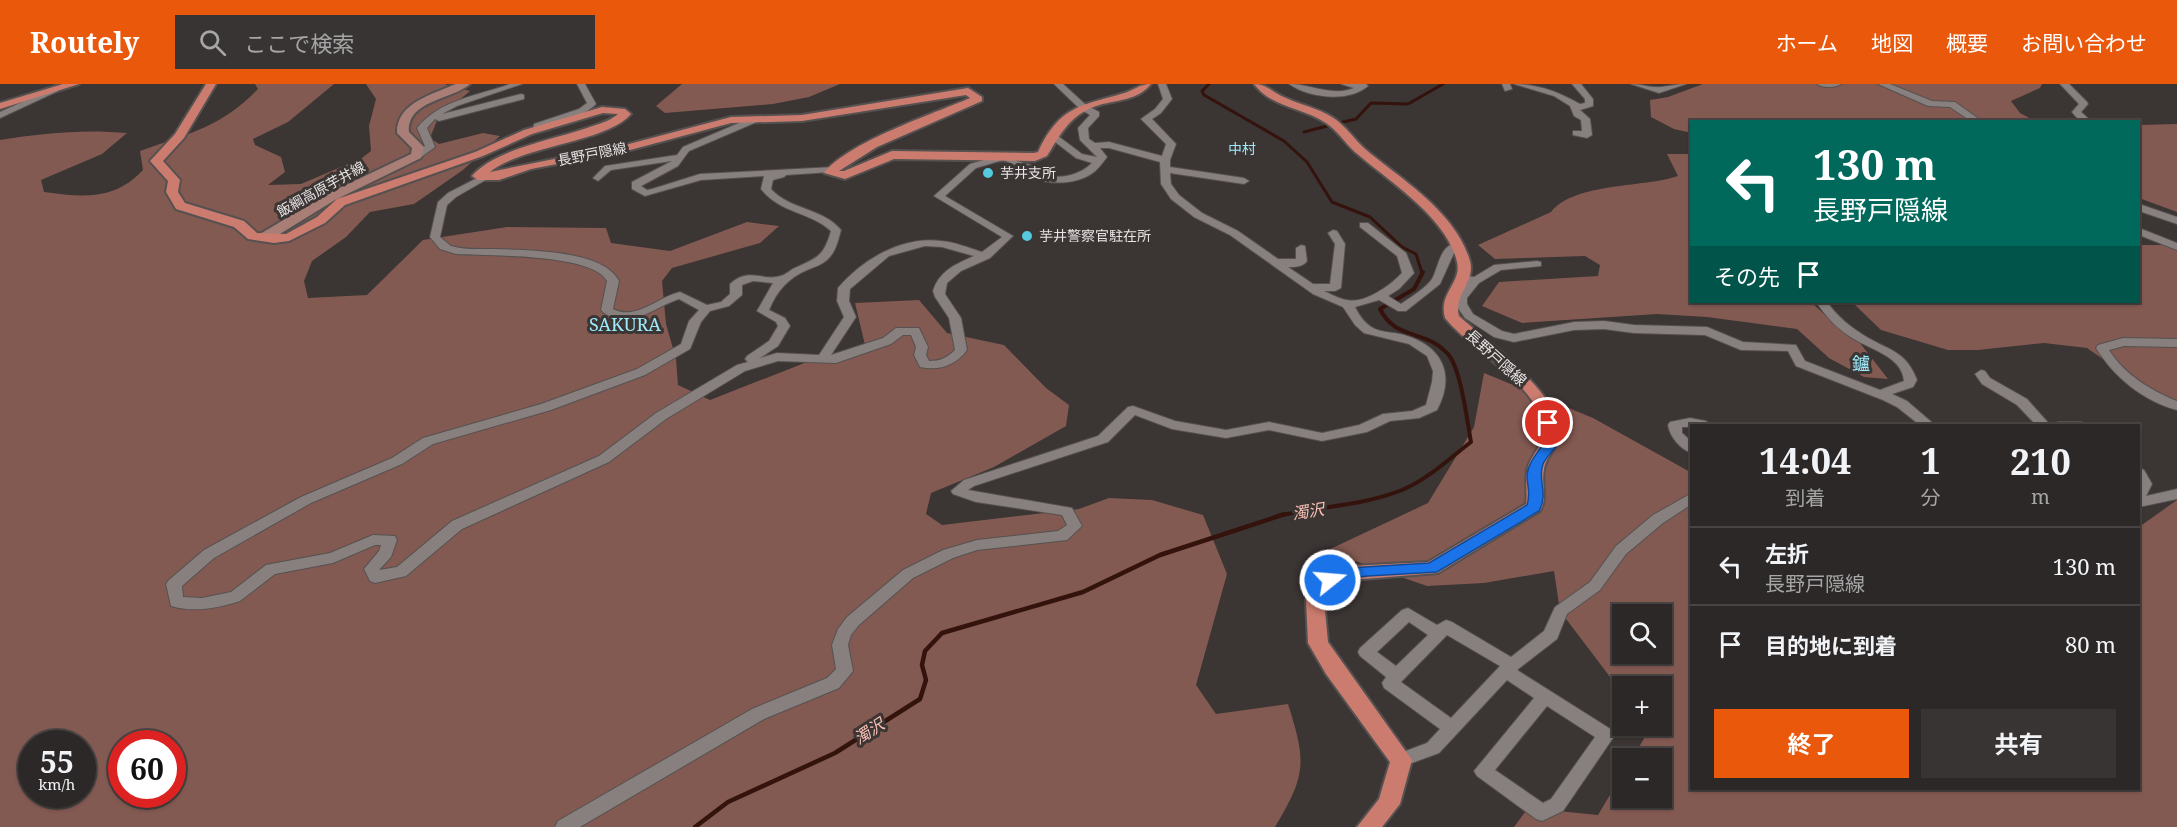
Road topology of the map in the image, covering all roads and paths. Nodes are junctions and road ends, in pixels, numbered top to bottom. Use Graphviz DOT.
graph roads {
  1 [pos="74,84"];
  2 [pos="211,84"];
  3 [pos="465,84"];
  4 [pos="518,84"];
  5 [pos="581,84"];
  6 [pos="1058,84"];
  7 [pos="1146,84"];
  8 [pos="1162,84"];
  9 [pos="1259,84"];
  10 [pos="1293,84"];
  11 [pos="1345,84"];
  12 [pos="1518,84"];
  13 [pos="1576,84"];
  14 [pos="1635,84"];
  15 [pos="1682,84"];
  16 [pos="1821,84"];
  17 [pos="1837,84"];
  18 [pos="1882,84"];
  19 [pos="2064,84"];
  20 [pos="54,91"];
  21 [pos="521,97"];
  22 [pos="0,106"];
  23 [pos="1083,107"];
  24 [pos="1579,107"];
  25 [pos="0,115"];
  26 [pos="756,119"];
  27 [pos="1976,120"];
  28 [pos="2086,120"];
  29 [pos="427,122"];
  30 [pos="536,129"];
  31 [pos="1576,133"];
  32 [pos="1051,135"];
  33 [pos="1093,146"];
  34 [pos="417,156"];
  35 [pos="681,157"];
  36 [pos="1004,157"];
  37 [pos="1096,161"];
  38 [pos="1166,164"];
  39 [pos="831,169"];
  40 [pos="789,173"];
  41 [pos="484,178"];
  42 [pos="598,178"];
  43 [pos="1244,181"];
  44 [pos="2140,207"];
  45 [pos="2177,221"];
  46 [pos="1364,225"];
  47 [pos="2140,231"];
  48 [pos="1333,233"];
  49 [pos="265,237"];
  50 [pos="1456,246"];
  51 [pos="1301,248"];
  52 [pos="2177,248"];
  53 [pos="986,256"];
  54 [pos="1273,261"];
  55 [pos="1537,264"];
  56 [pos="1470,279"];
  57 [pos="783,280"];
  58 [pos="1309,287"];
  59 [pos="1387,300"];
  60 [pos="1823,303"];
  61 [pos="1348,305"];
  62 [pos="706,309"];
  63 [pos="2177,342"];
  64 [pos="822,359"];
  65 [pos="741,368"];
  66 [pos="1981,374"];
  67 [pos="1880,394"];
  68 [pos="2177,406"];
  69 [pos="1700,424"];
  70 [pos="1927,424"];
  71 [pos="2042,424"];
  72 [pos="1690,447"];
  73 [pos="2140,476"];
  74 [pos="2140,494"];
  75 [pos="2177,494"];
  76 [pos="1690,499"];
  77 [pos="2140,502"];
  78 [pos="1439,634"];
  79 [pos="1508,668"];
  80 [pos="1397,676"];
  81 [pos="1545,696"];
  82 [pos="1453,729"];
  83 [pos="1401,760"];
  84 [pos="564,827"];
  85 [pos="1368,827"];
  1 -- 20 [label="main road"];
  2 -- 49 [label="main road"];
  3 -- 34 [label="main road"];
  4 -- 29 [label="street"];
  5 -- 30 [label="street"];
  6 -- 23 [label="street"];
  7 -- 23 [label="main road"];
  8 -- 38 [label="street"];
  9 -- 50 [label="main road"];
  10 -- 11 [label="street"];
  12 -- 24 [label="street"];
  13 -- 24 [label="street"];
  14 -- 15 [label="street"];
  16 -- 17 [label="street"];
  18 -- 27 [label="street"];
  19 -- 28 [label="street"];
  20 -- 22 [label="main road"];
  20 -- 25 [label="street"];
  21 -- 29 [label="street"];
  23 -- 32 [label="main road"];
  23 -- 33 [label="street"];
  24 -- 31 [label="street"];
  26 -- 35 [label="street"];
  26 -- 39 [label="main road, 長野戸隠線"];
  26 -- 41 [label="main road, 長野戸隠線"];
  29 -- 34 [label="street"];
  30 -- 41 [label="main road, 長野戸隠線"];
  30 -- 49 [label="main road, 長野戸隠線"];
  32 -- 36 [label="main road"];
  32 -- 37 [label="street"];
  33 -- 37 [label="street"];
  33 -- 38 [label="street"];
  34 -- 49 [label="main road, 飯綱高原芋井線"];
  35 -- 40 [label="street"];
  35 -- 42 [label="street"];
  36 -- 37 [label="street"];
  36 -- 39 [label="main road"];
  36 -- 53 [label="street"];
  38 -- 43 [label="street"];
  38 -- 54 [label="street"];
  39 -- 40 [label="street"];
  40 -- 57 [label="street"];
  41 -- 62 [label="street"];
  44 -- 45 [label="street"];
  46 -- 59 [label="street"];
  47 -- 52 [label="street"];
  48 -- 58 [label="street"];
  50 -- 56 [label="main road"];
  50 -- 59 [label="street"];
  51 -- 54 [label="street"];
  53 -- 64 [label="street"];
  53 -- 64 [label="street"];
  54 -- 58 [label="street"];
  55 -- 56 [label="street"];
  56 -- 67 [label="street"];
  56 -- 83 [label="main road, 長野戸隠線"];
  57 -- 62 [label="street"];
  57 -- 65 [label="street"];
  58 -- 61 [label="street"];
  59 -- 61 [label="street"];
  60 -- 67 [label="street"];
  61 -- 84 [label="street"];
  62 -- 65 [label="street"];
  63 -- 68 [label="street"];
  64 -- 65 [label="street"];
  66 -- 71 [label="street"];
  67 -- 70 [label="street"];
  69 -- 72 [label="street"];
  73 -- 74 [label="street"];
  75 -- 77 [label="street"];
  76 -- 79 [label="street"];
  78 -- 79 [label="street"];
  78 -- 80 [label="street"];
  78 -- 80 [label="street"];
  79 -- 81 [label="street"];
  79 -- 82 [label="street"];
  80 -- 82 [label="street"];
  81 -- 81 [label="street"];
  82 -- 83 [label="street"];
  83 -- 85 [label="main road"];
}
